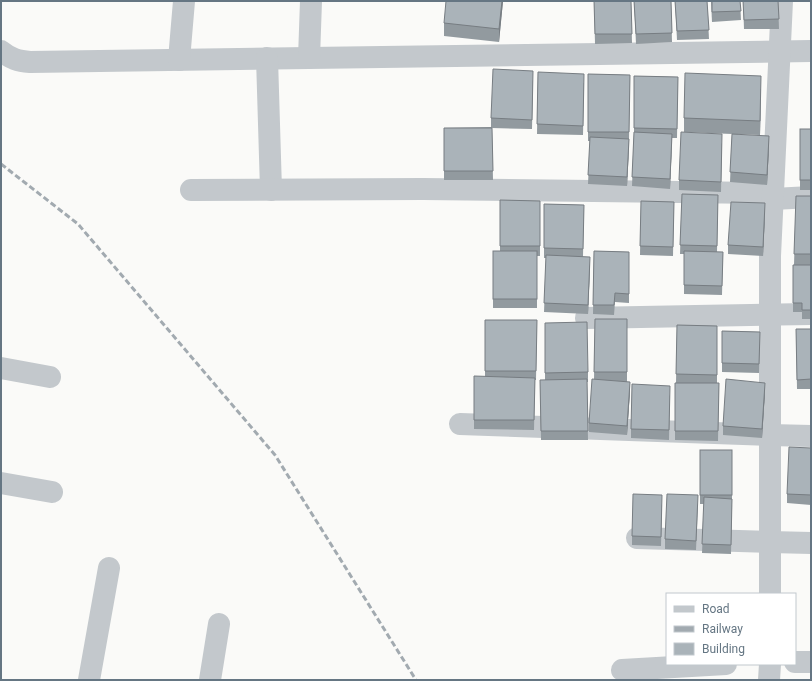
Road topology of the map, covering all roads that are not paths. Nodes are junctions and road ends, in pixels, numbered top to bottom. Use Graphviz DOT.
graph roads {
  1 [pos="184,1"];
  2 [pos="311,1"];
  3 [pos="782,1"];
  4 [pos="1,51"];
  5 [pos="779,51"];
  6 [pos="811,51"];
  7 [pos="267,58"];
  8 [pos="309,58"];
  9 [pos="179,60"];
  10 [pos="191,190"];
  11 [pos="271,190"];
  12 [pos="773,196"];
  13 [pos="811,197"];
  14 [pos="771,314"];
  15 [pos="811,314"];
  16 [pos="586,318"];
  17 [pos="1,368"];
  18 [pos="50,377"];
  19 [pos="460,424"];
  20 [pos="770,435"];
  21 [pos="811,436"];
  22 [pos="1,483"];
  23 [pos="52,492"];
  24 [pos="637,538"];
  25 [pos="770,542"];
  26 [pos="811,543"];
  27 [pos="109,568"];
  28 [pos="770,593"];
  29 [pos="219,624"];
  30 [pos="796,662"];
  31 [pos="811,662"];
  32 [pos="709,665"];
  33 [pos="770,665"];
  34 [pos="622,670"];
  35 [pos="89,680"];
  36 [pos="210,680"];
  37 [pos="770,680"];
  1 -- 9 [label="street"];
  2 -- 8 [label="street"];
  3 -- 5 [label="street"];
  4 -- 9 [label="street"];
  5 -- 6 [label="street"];
  5 -- 8 [label="street"];
  5 -- 12 [label="street"];
  7 -- 8 [label="street"];
  7 -- 9 [label="street"];
  7 -- 11 [label="street"];
  10 -- 11 [label="street"];
  11 -- 12 [label="street"];
  12 -- 13 [label="street"];
  12 -- 14 [label="street"];
  14 -- 15 [label="street"];
  14 -- 16 [label="street"];
  14 -- 20 [label="street"];
  17 -- 18 [label="street"];
  19 -- 20 [label="street"];
  20 -- 21 [label="street"];
  20 -- 25 [label="street"];
  22 -- 23 [label="street"];
  24 -- 25 [label="street"];
  25 -- 26 [label="street"];
  25 -- 28 [label="street"];
  27 -- 35 [label="street"];
  29 -- 36 [label="street"];
  30 -- 31 [label="street"];
  32 -- 34 [label="street"];
  33 -- 37 [label="street"];
}
